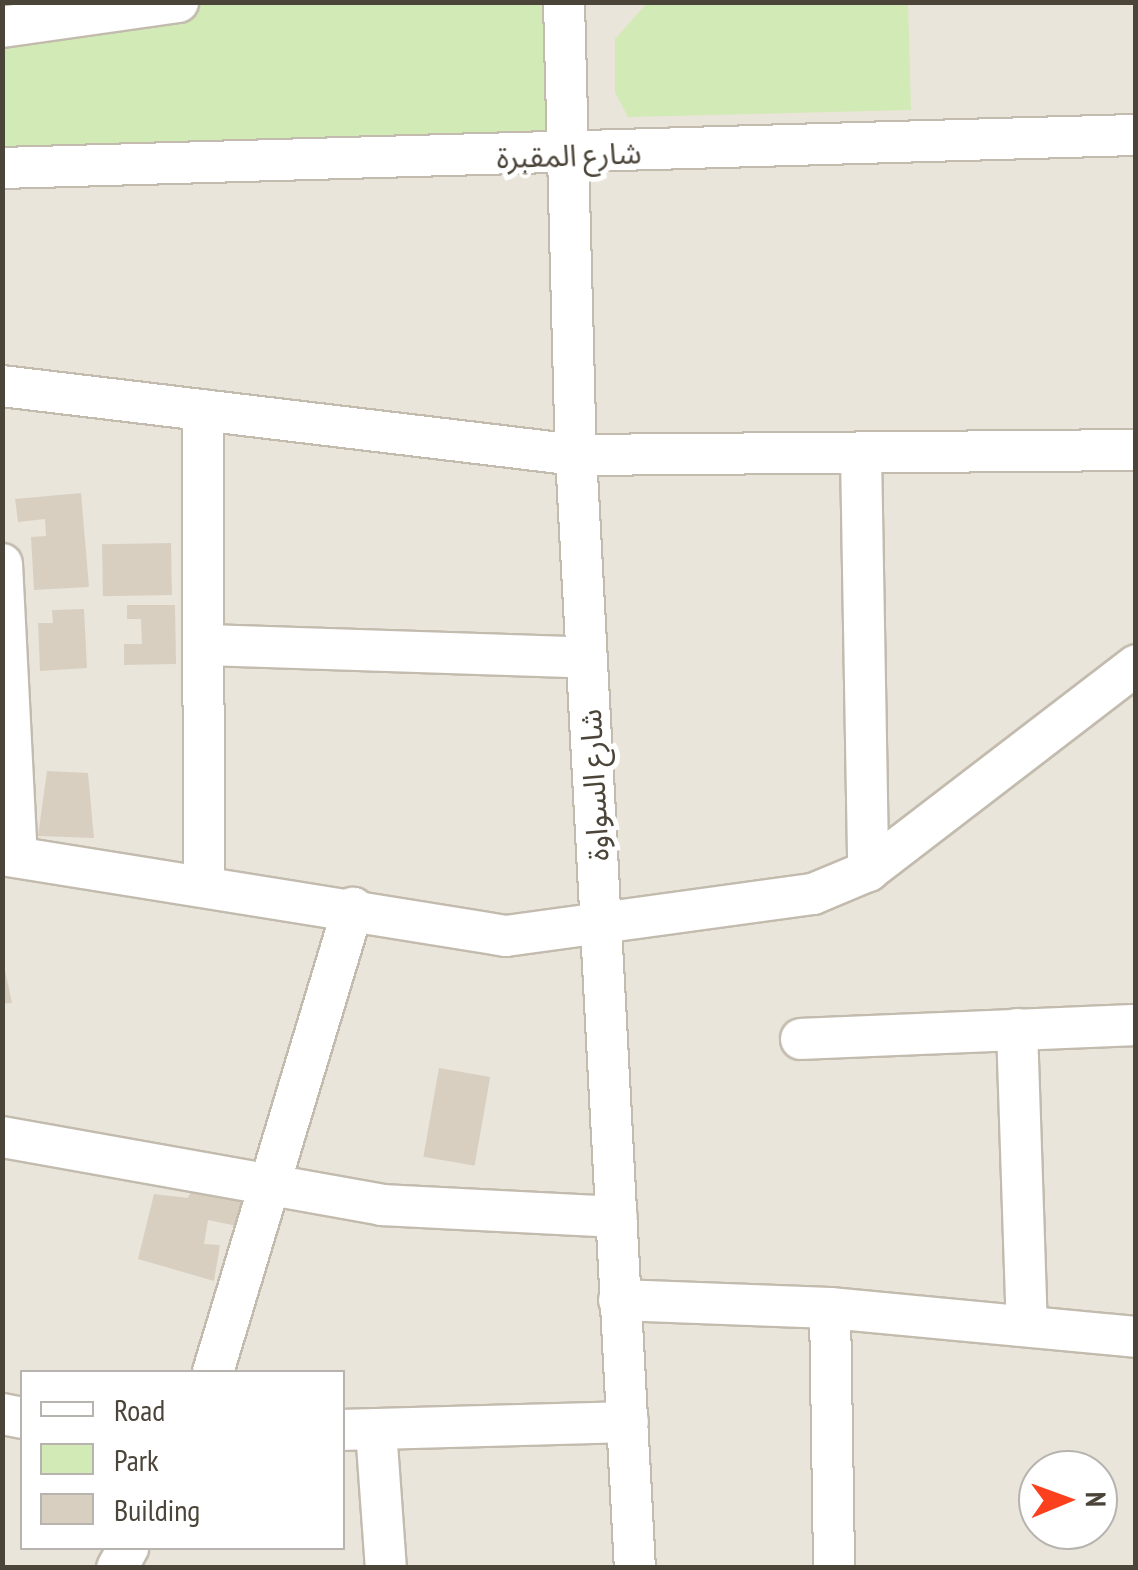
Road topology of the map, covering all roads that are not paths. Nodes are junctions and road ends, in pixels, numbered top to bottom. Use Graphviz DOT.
graph roads {
  1 [pos="178,2"];
  2 [pos="564,2"];
  3 [pos="2,26"];
  4 [pos="1136,135"];
  5 [pos="571,156"];
  6 [pos="2,168"];
  7 [pos="2,386"];
  8 [pos="204,410"];
  9 [pos="1136,450"];
  10 [pos="861,454"];
  11 [pos="576,455"];
  12 [pos="2,564"];
  13 [pos="204,645"];
  14 [pos="587,658"];
  15 [pos="1136,665"];
  16 [pos="10,855"];
  17 [pos="868,871"];
  18 [pos="204,883"];
  19 [pos="353,908"];
  20 [pos="601,926"];
  21 [pos="1136,1025"];
  22 [pos="1017,1029"];
  23 [pos="800,1040"];
  24 [pos="2,1137"];
  25 [pos="275,1189"];
  26 [pos="617,1217"];
  27 [pos="619,1300"];
  28 [pos="830,1308"];
  29 [pos="1027,1326"];
  30 [pos="1136,1336"];
  31 [pos="214,1370"];
  32 [pos="628,1422"];
  33 [pos="359,1430"];
  34 [pos="386,1568"];
  35 [pos="634,1568"];
  36 [pos="834,1568"];
  1 -- 3 [label="street"];
  2 -- 5 [label="street, شارع السواوة"];
  4 -- 5 [label="street, شارع المقبرة"];
  5 -- 6 [label="street, شارع المقبرة"];
  5 -- 11 [label="street, شارع السواوة"];
  7 -- 8 [label="street"];
  8 -- 11 [label="street"];
  8 -- 13 [label="street"];
  9 -- 10 [label="street"];
  10 -- 11 [label="street"];
  10 -- 17 [label="street"];
  11 -- 14 [label="street, شارع السواوة"];
  12 -- 16 [label="street"];
  13 -- 14 [label="street"];
  13 -- 18 [label="street"];
  14 -- 20 [label="street, شارع السواوة"];
  15 -- 17 [label="street"];
  16 -- 18 [label="street"];
  17 -- 20 [label="street"];
  18 -- 19 [label="street"];
  19 -- 20 [label="street"];
  19 -- 25 [label="street"];
  20 -- 26 [label="street, شارع السواوة"];
  21 -- 22 [label="street"];
  22 -- 23 [label="street"];
  22 -- 29 [label="street"];
  24 -- 25 [label="street"];
  25 -- 26 [label="street"];
  25 -- 31 [label="street"];
  26 -- 27 [label="street, شارع السواوة"];
  27 -- 28 [label="street"];
  27 -- 32 [label="street, شارع السواوة"];
  28 -- 29 [label="street"];
  28 -- 36 [label="street"];
  29 -- 30 [label="street"];
  32 -- 33 [label="street"];
  32 -- 35 [label="street, شارع السواوة"];
  33 -- 34 [label="street"];
}
